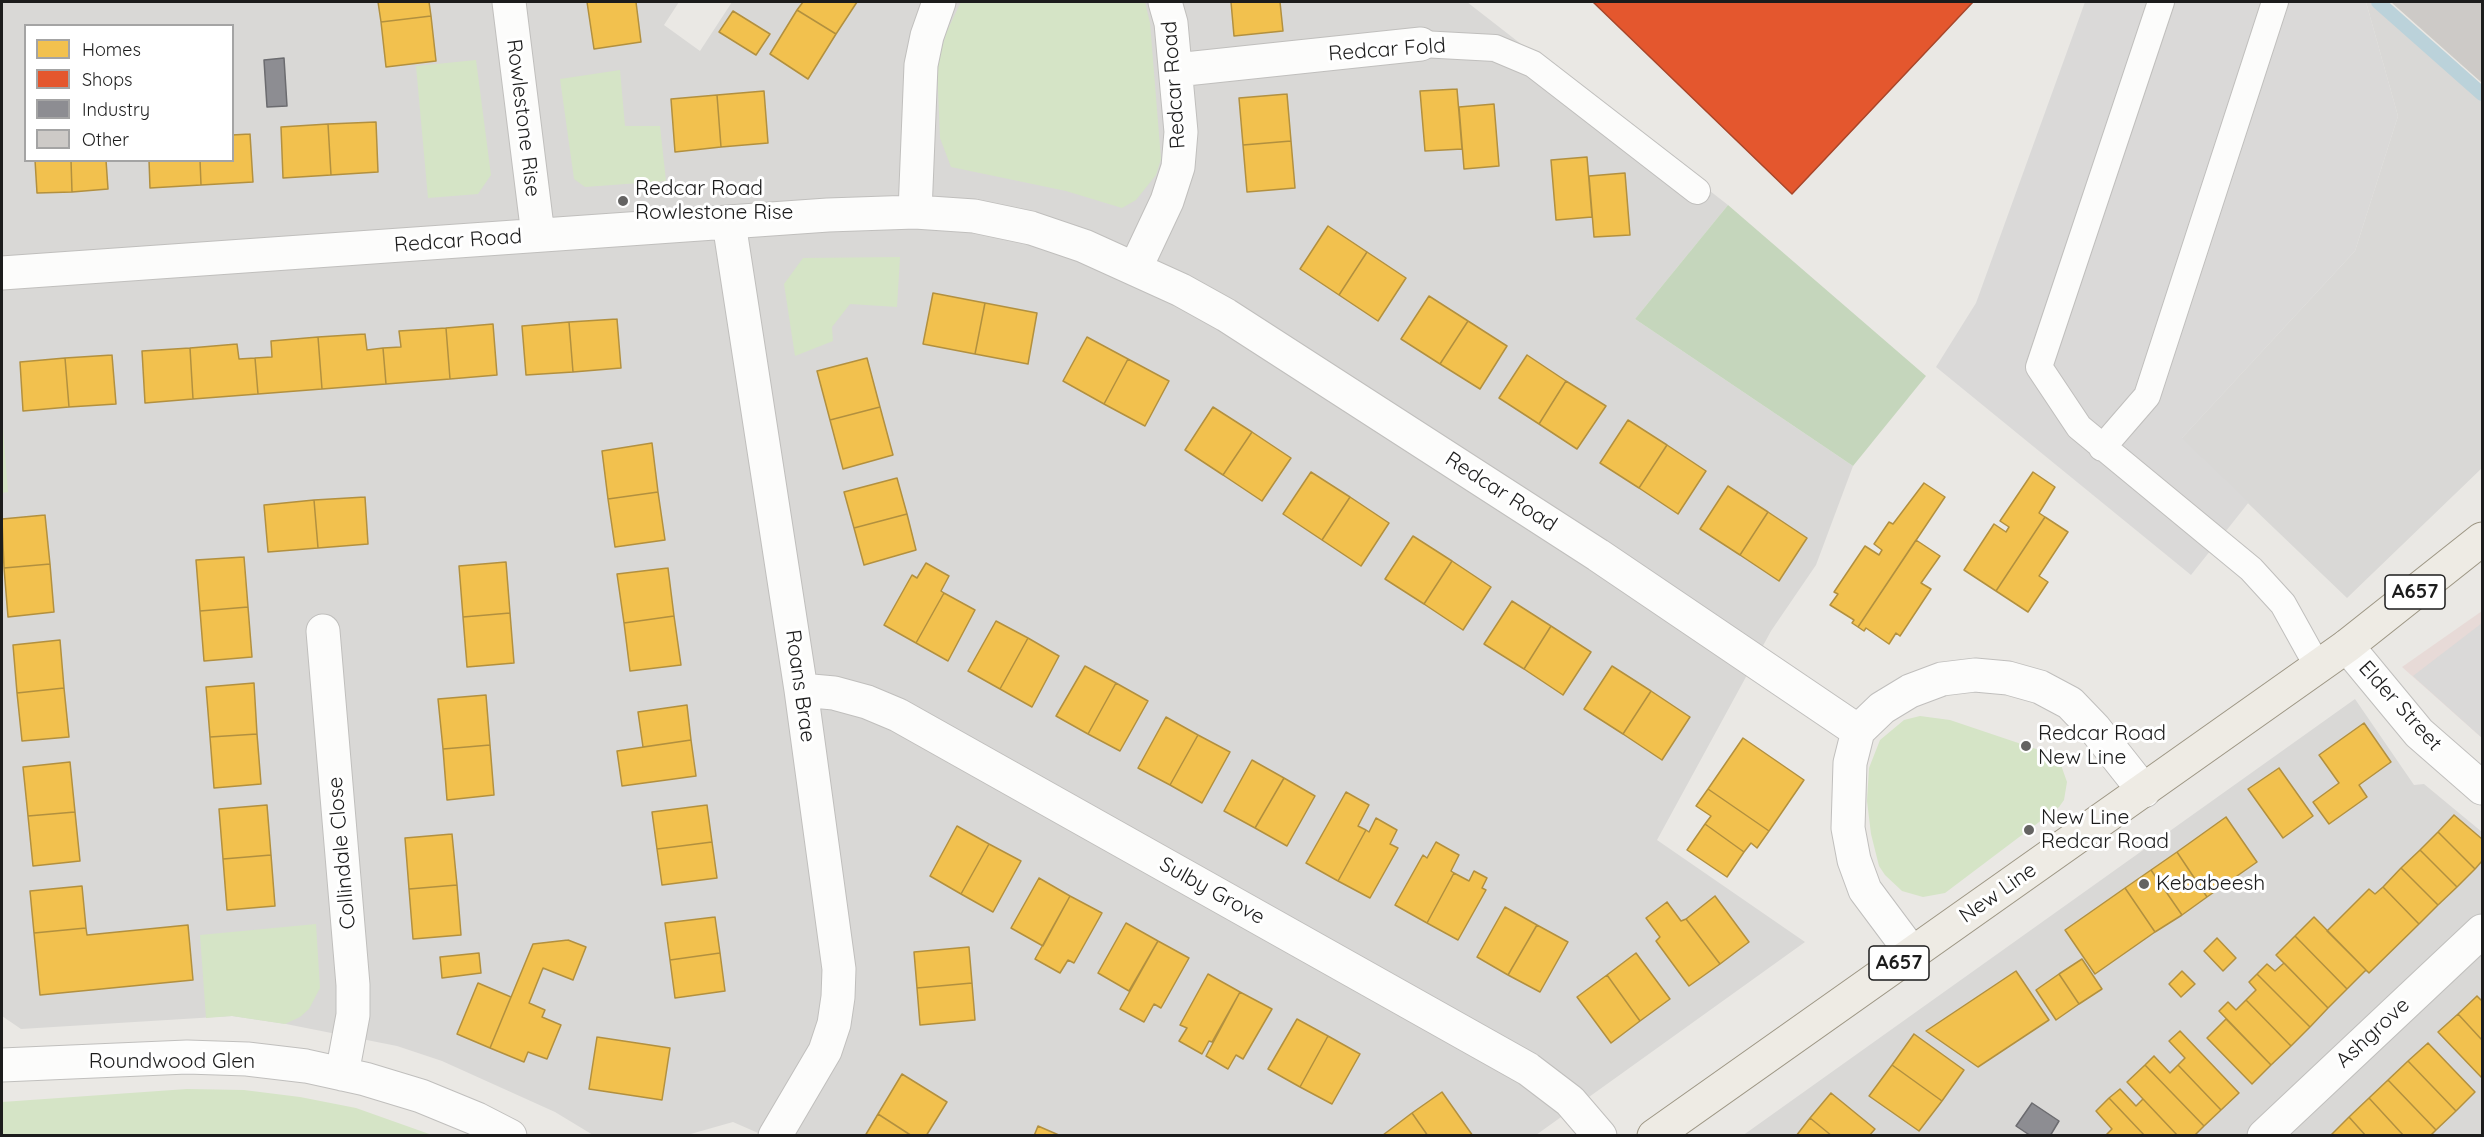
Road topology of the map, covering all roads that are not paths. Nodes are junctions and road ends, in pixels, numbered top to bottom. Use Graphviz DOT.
graph roads {
  1 [pos="509,2"];
  2 [pos="939,2"];
  3 [pos="1165,2"];
  4 [pos="2161,2"];
  5 [pos="2276,2"];
  6 [pos="1421,44"];
  7 [pos="1176,70"];
  8 [pos="1697,191"];
  9 [pos="915,212"];
  10 [pos="729,224"];
  11 [pos="538,235"];
  12 [pos="2,264"];
  13 [pos="1135,269"];
  14 [pos="2102,448"];
  15 [pos="2482,539"];
  16 [pos="323,631"];
  17 [pos="2347,646"];
  18 [pos="2318,667"];
  19 [pos="801,690"];
  20 [pos="1857,731"];
  21 [pos="2482,788"];
  22 [pos="2144,791"];
  23 [pos="2482,931"];
  24 [pos="1912,953"];
  25 [pos="2,1065"];
  26 [pos="342,1074"];
  27 [pos="510,1136"];
  28 [pos="775,1136"];
  29 [pos="1600,1136"];
  30 [pos="1654,1136"];
  31 [pos="2264,1136"];
  1 -- 11 [label="street, Rowlestone Rise"];
  2 -- 9 [label="street"];
  3 -- 7 [label="street, Redcar Road"];
  4 -- 14 [label="lane"];
  5 -- 14 [label="lane"];
  6 -- 7 [label="street, Redcar Fold"];
  6 -- 8 [label="lane, Redcar Fold"];
  7 -- 13 [label="street, Redcar Road"];
  9 -- 10 [label="street, Redcar Road"];
  9 -- 13 [label="street, Redcar Road"];
  10 -- 11 [label="street, Redcar Road"];
  10 -- 19 [label="street, Roans Brae"];
  11 -- 12 [label="street, Redcar Road"];
  13 -- 20 [label="street, Redcar Road"];
  14 -- 18 [label="lane"];
  15 -- 17 [label="main road, New Line / A657"];
  16 -- 26 [label="street, Collindale Close"];
  17 -- 18 [label="main road, New Line / A657"];
  17 -- 21 [label="street, Elder Street"];
  18 -- 22 [label="main road, New Line / A657"];
  19 -- 28 [label="street, Roans Brae"];
  19 -- 29 [label="street, Sulby Grove"];
  20 -- 22 [label="street"];
  20 -- 24 [label="street"];
  22 -- 24 [label="main road, New Line / A657"];
  23 -- 31 [label="street, Ashgrove"];
  24 -- 30 [label="main road, New Line / A657"];
  25 -- 26 [label="street, Roundwood Glen"];
  26 -- 27 [label="street, Roundwood Glen"];
}
